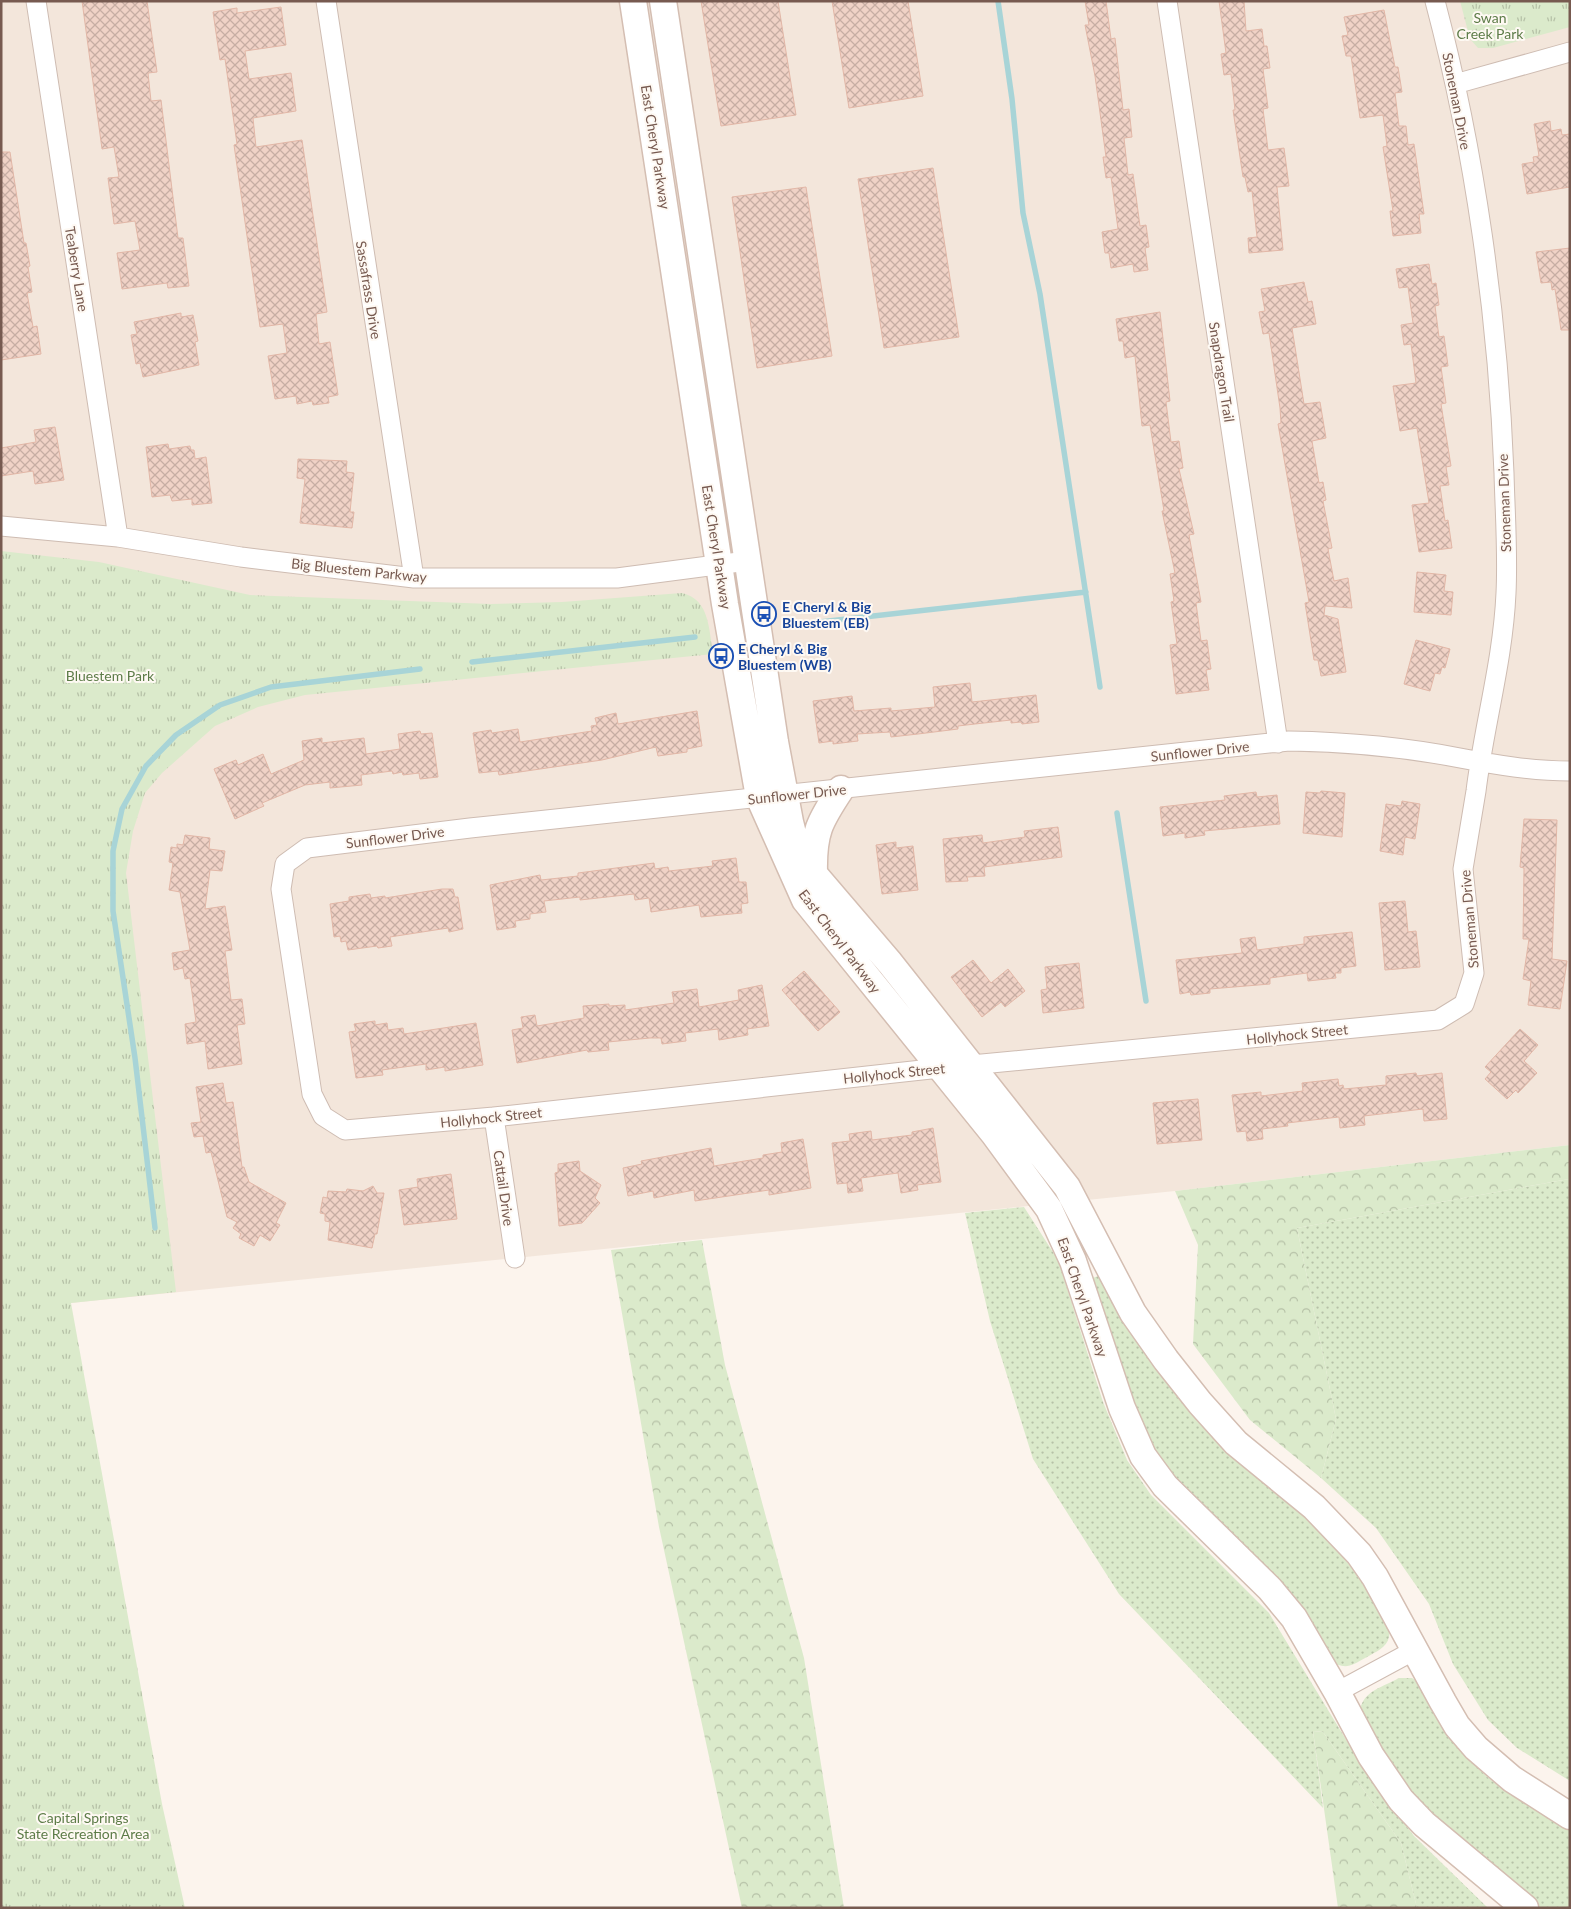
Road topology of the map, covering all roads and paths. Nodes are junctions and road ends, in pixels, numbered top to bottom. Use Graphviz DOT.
graph roads {
  1 [pos="36,1"];
  2 [pos="326,1"];
  3 [pos="633,1"];
  4 [pos="663,1"];
  5 [pos="1167,1"];
  6 [pos="1435,1"];
  7 [pos="1570,52"];
  8 [pos="1455,84"];
  9 [pos="1,526"];
  10 [pos="118,536"];
  11 [pos="747,561"];
  12 [pos="720,566"];
  13 [pos="414,578"];
  14 [pos="1278,743"];
  15 [pos="1480,763"];
  16 [pos="1570,771"];
  17 [pos="841,789"];
  18 [pos="772,796"];
  19 [pos="814,874"];
  20 [pos="1464,1004"];
  21 [pos="971,1066"];
  22 [pos="940,1068"];
  23 [pos="323,1116"];
  24 [pos="494,1118"];
  25 [pos="514,1258"];
  26 [pos="1413,1651"];
  27 [pos="1337,1692"];
  28 [pos="1570,1816"];
  29 [pos="1525,1908"];
  1 -- 10 [label="street, Teaberry Lane"];
  2 -- 13 [label="street, Sassafrass Drive"];
  3 -- 12 [label="street, East Cheryl Parkway"];
  4 -- 11 [label="street, East Cheryl Parkway"];
  5 -- 14 [label="street, Snapdragon Trail"];
  6 -- 8 [label="street, Stoneman Drive"];
  7 -- 8 [label="street"];
  8 -- 15 [label="street, Stoneman Drive"];
  9 -- 10 [label="street, Big Bluestem Parkway"];
  10 -- 13 [label="street, Big Bluestem Parkway"];
  11 -- 12 [label="street, Big Bluestem Parkway"];
  11 -- 18 [label="street, East Cheryl Parkway"];
  12 -- 13 [label="street, Big Bluestem Parkway"];
  12 -- 18 [label="street, East Cheryl Parkway"];
  14 -- 15 [label="street, Sunflower Drive"];
  14 -- 17 [label="street, Sunflower Drive"];
  15 -- 16 [label="street, Sunflower Drive"];
  15 -- 20 [label="street, Stoneman Drive"];
  17 -- 18 [label="street, Sunflower Drive"];
  17 -- 19 [label="street"];
  18 -- 19 [label="street, East Cheryl Parkway"];
  18 -- 22 [label="street, East Cheryl Parkway"];
  18 -- 23 [label="street, Sunflower Drive"];
  19 -- 21 [label="street, East Cheryl Parkway"];
  20 -- 21 [label="street, Hollyhock Street"];
  21 -- 22 [label="street, Hollyhock Street"];
  21 -- 26 [label="street, East Cheryl Parkway"];
  22 -- 24 [label="street, Hollyhock Street"];
  22 -- 27 [label="street, East Cheryl Parkway"];
  23 -- 24 [label="street, Hollyhock Street"];
  24 -- 25 [label="street, Cattail Drive"];
  26 -- 27 [label="street"];
  26 -- 28 [label="street, East Cheryl Parkway"];
  27 -- 29 [label="street, East Cheryl Parkway"];
}
